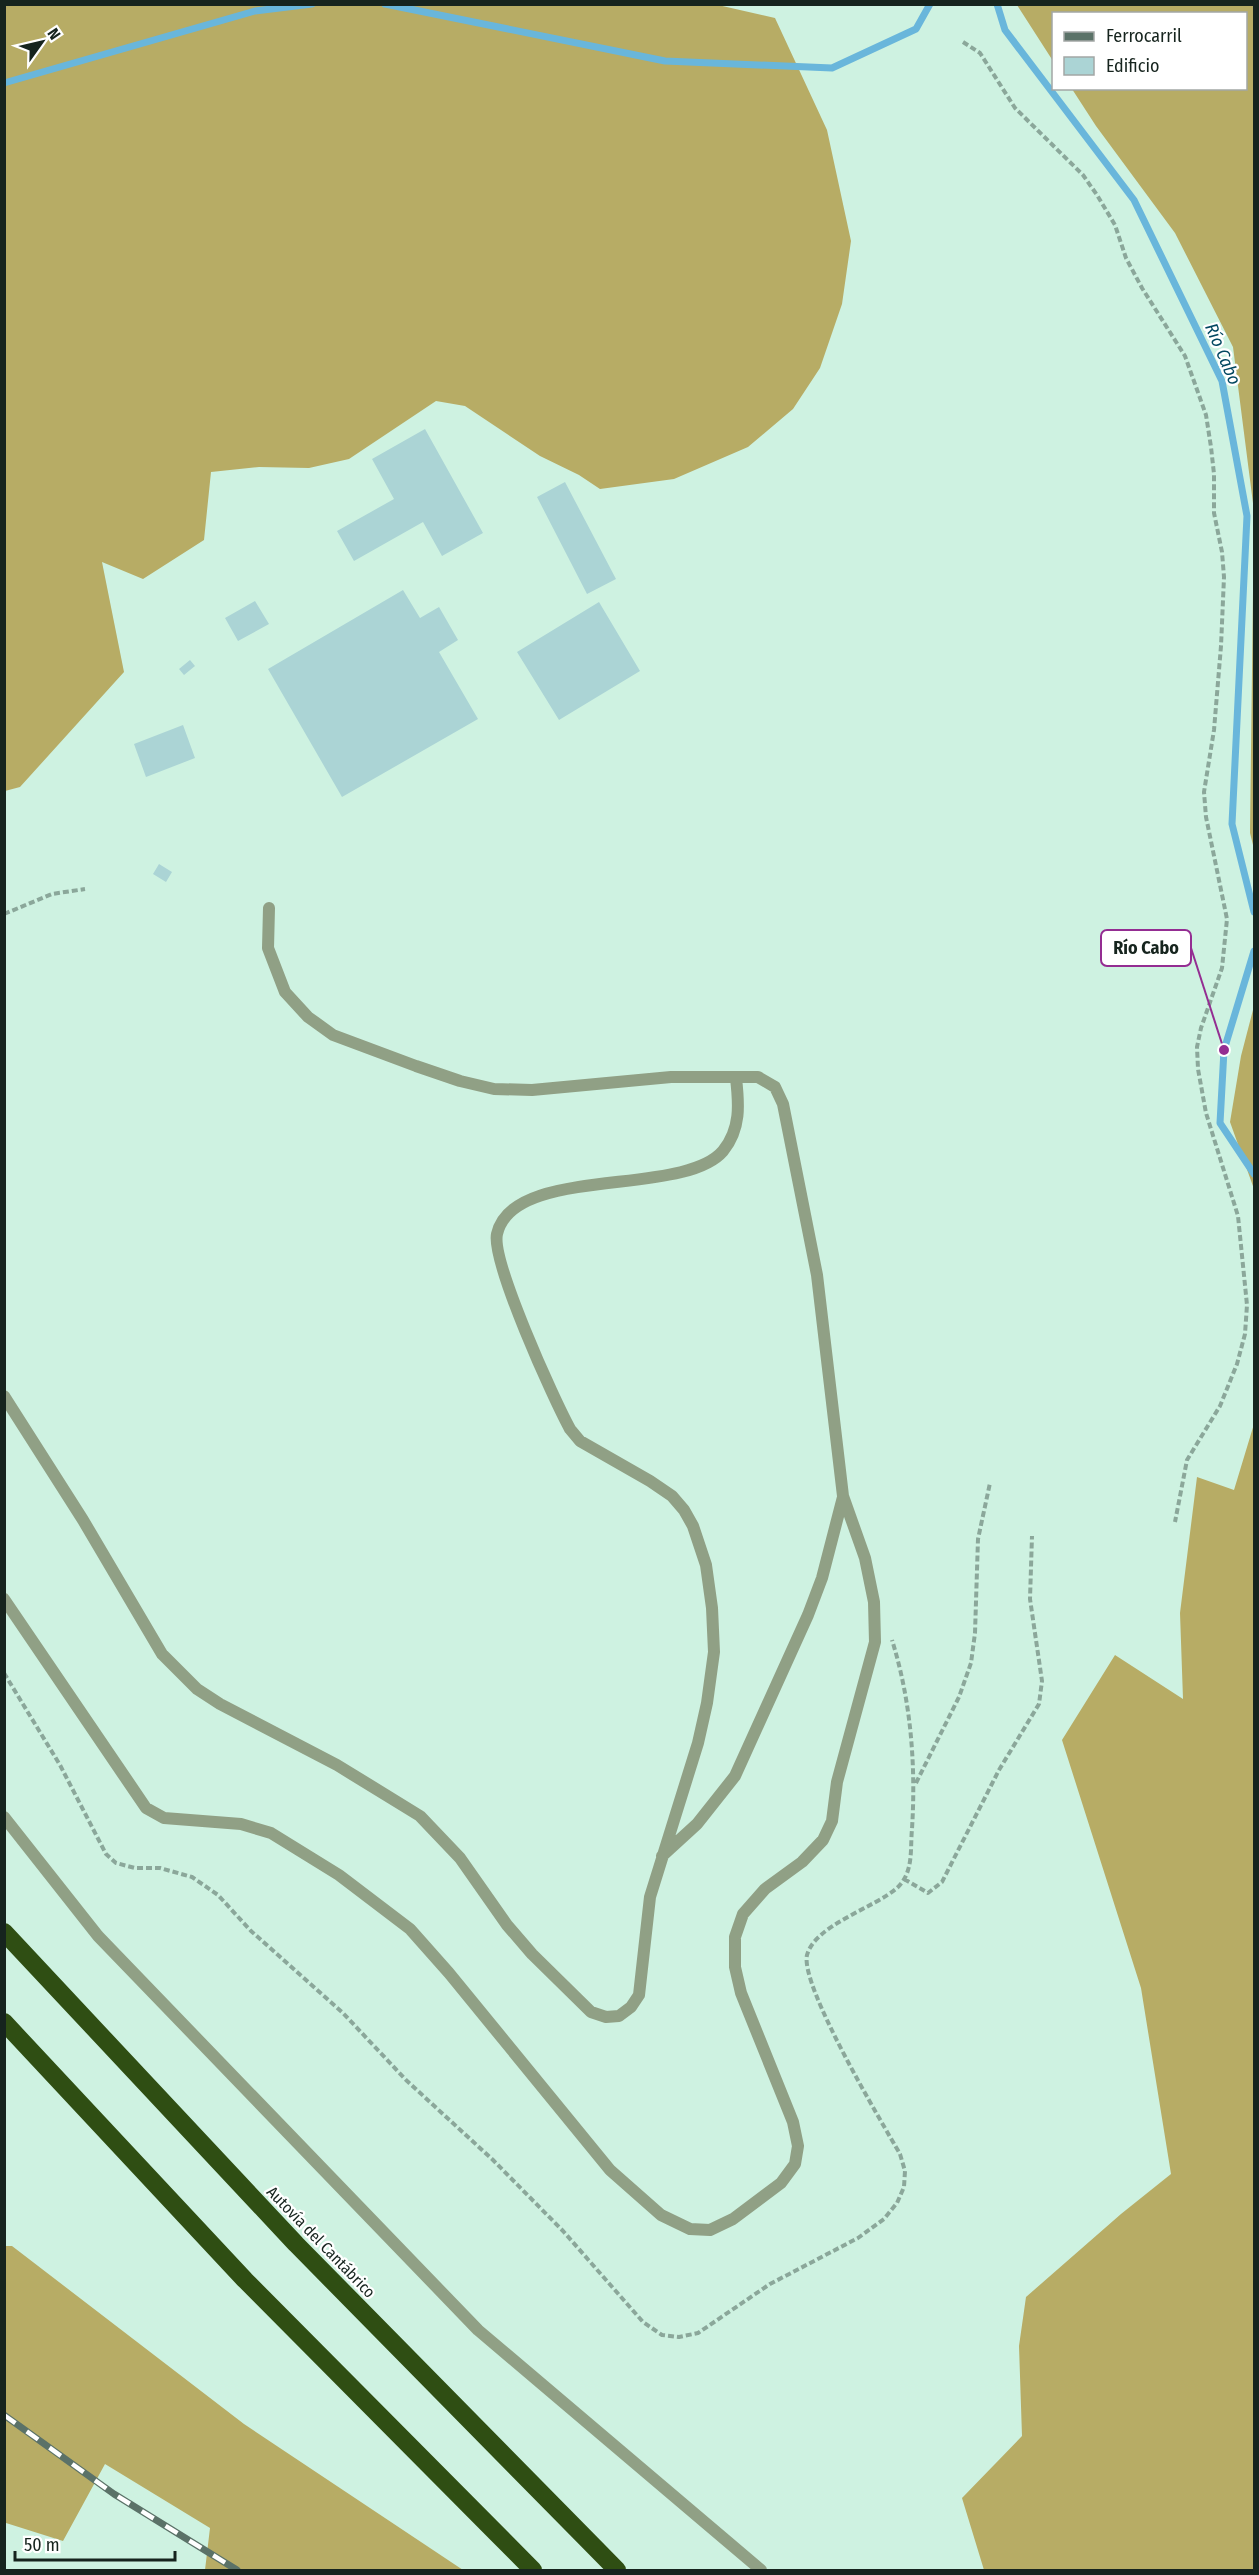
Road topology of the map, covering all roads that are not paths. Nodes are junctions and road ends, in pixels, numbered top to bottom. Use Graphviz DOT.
graph roads {
  1 [pos="269,908"];
  2 [pos="736,1078"];
  3 [pos="4,1396"];
  4 [pos="843,1496"];
  5 [pos="4,1599"];
  6 [pos="4,1817"];
  7 [pos="661,1857"];
  8 [pos="4,1932"];
  9 [pos="4,2022"];
  10 [pos="533,2571"];
  11 [pos="617,2571"];
  12 [pos="761,2571"];
  1 -- 2 [label="lane"];
  2 -- 4 [label="lane"];
  2 -- 7 [label="lane"];
  3 -- 7 [label="lane"];
  4 -- 5 [label="lane"];
  4 -- 7 [label="lane"];
  6 -- 12 [label="lane"];
  8 -- 11 [label="highway, Autovía del Cantábrico"];
  9 -- 10 [label="highway"];
}
